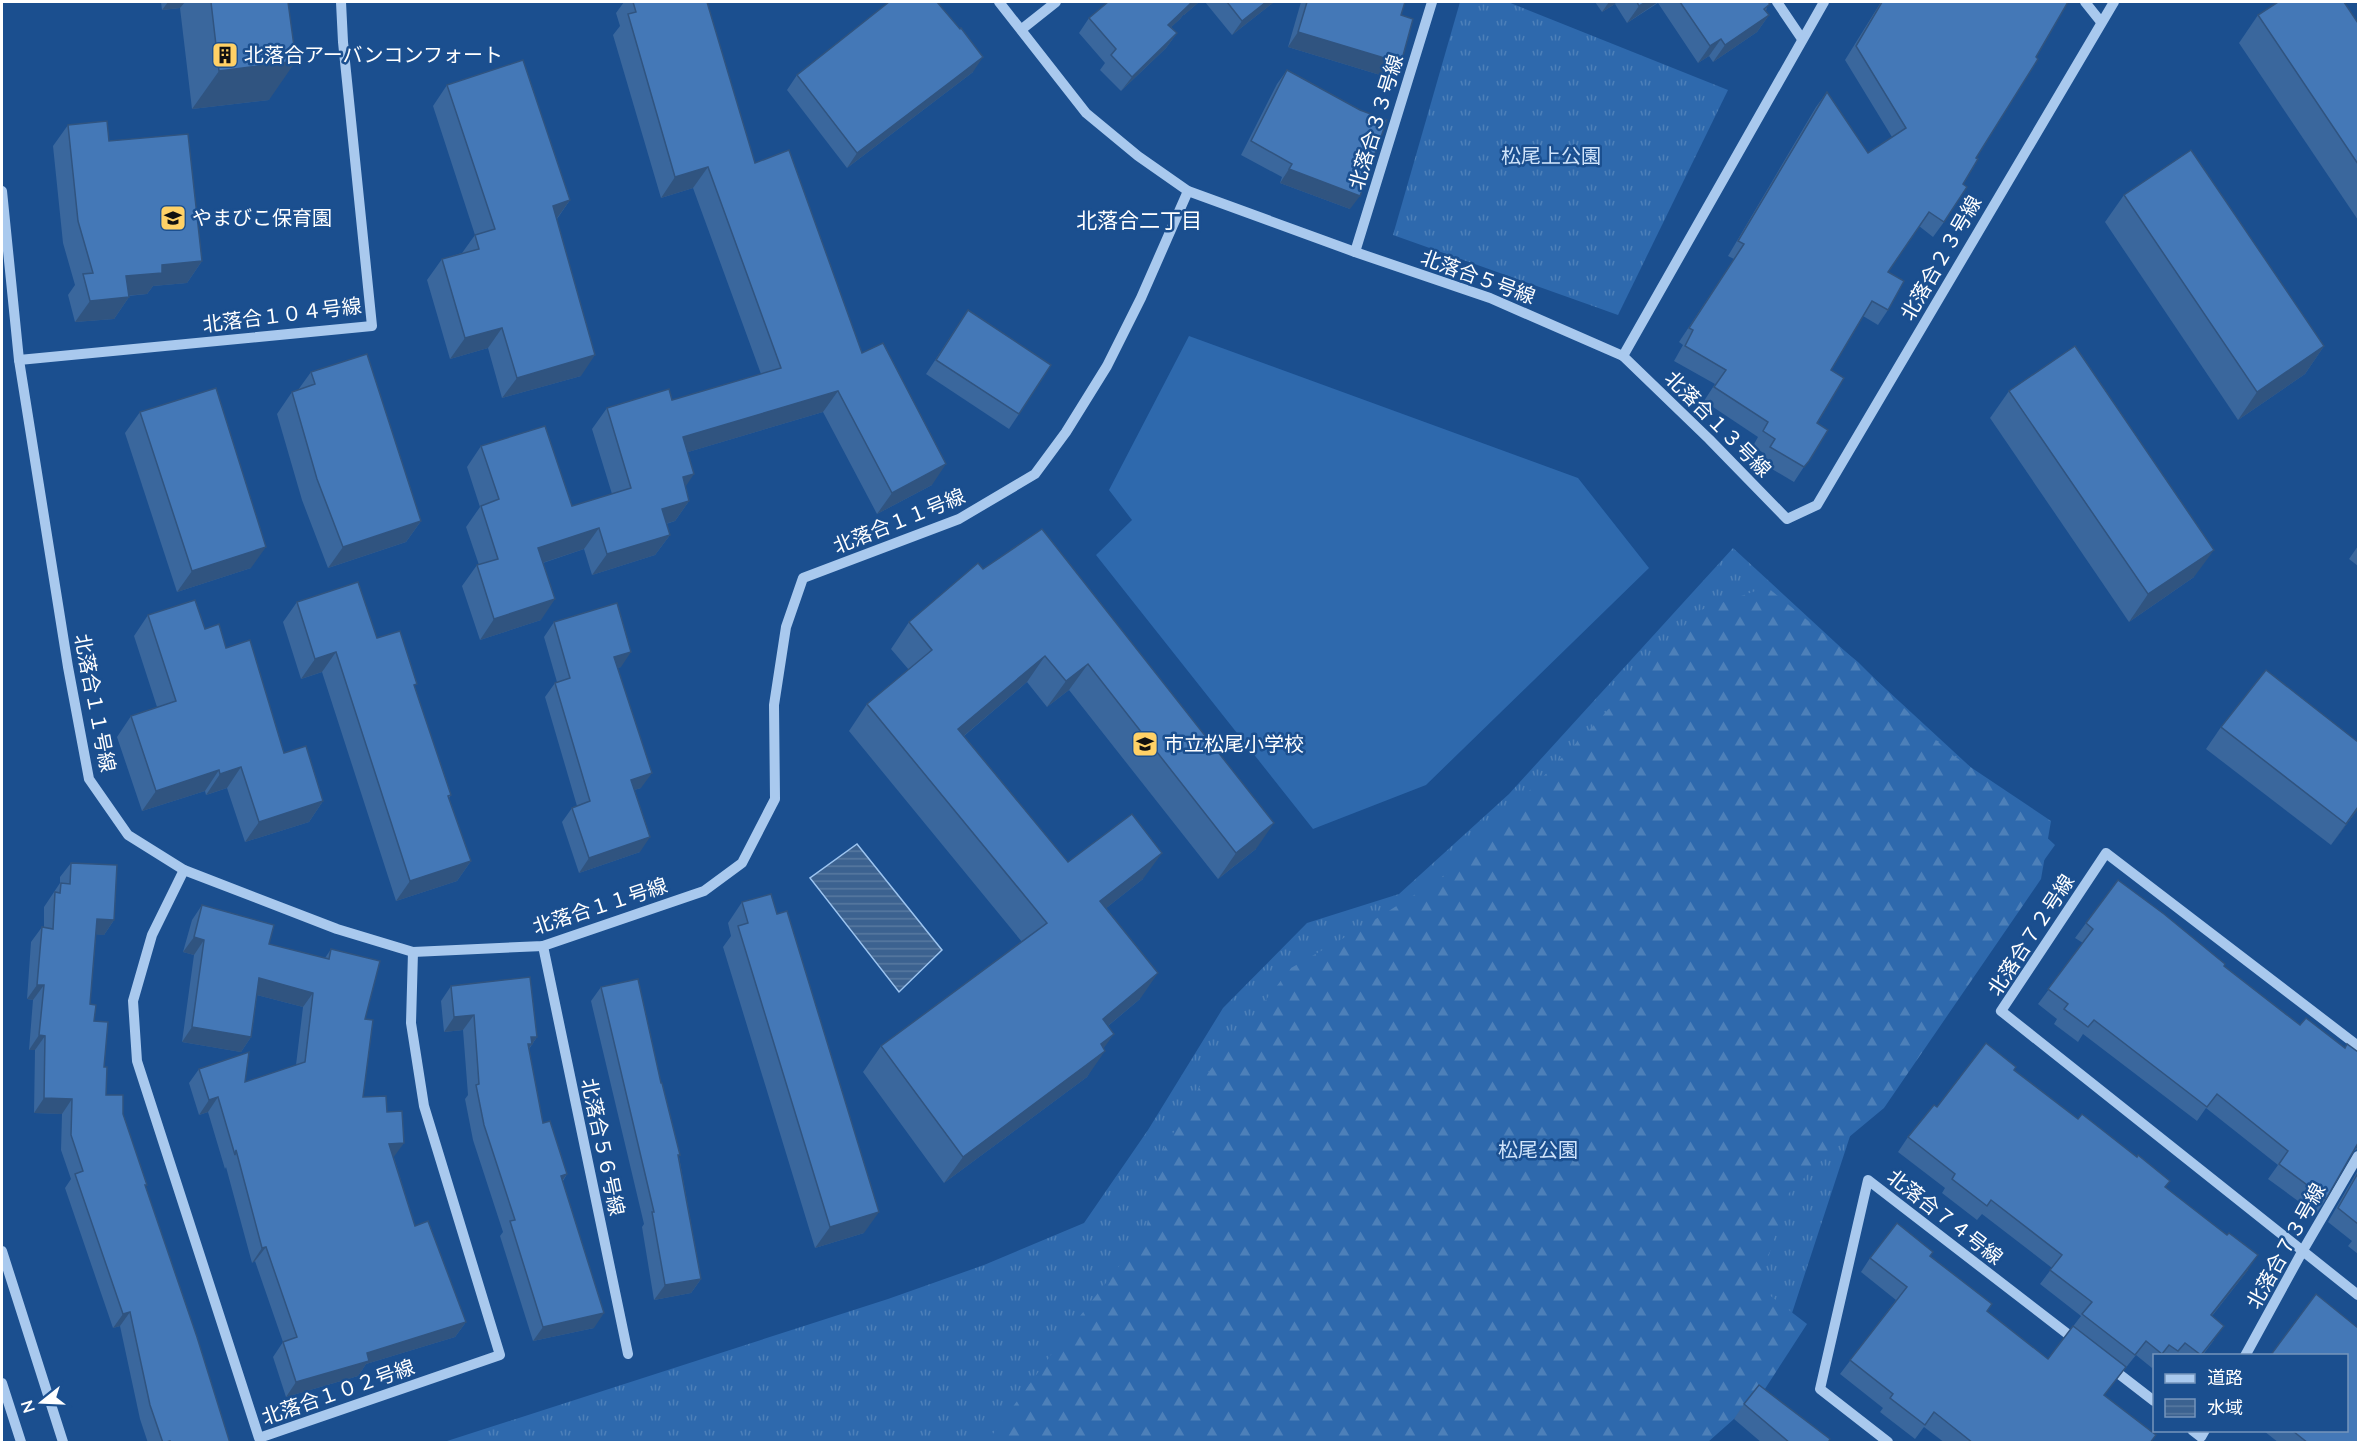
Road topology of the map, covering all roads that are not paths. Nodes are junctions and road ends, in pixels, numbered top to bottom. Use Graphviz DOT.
graph roads {
  1 [pos="341,2"];
  2 [pos="999,2"];
  3 [pos="1056,2"];
  4 [pos="1432,2"];
  5 [pos="1777,2"];
  6 [pos="1824,2"];
  7 [pos="2085,2"];
  8 [pos="2114,2"];
  9 [pos="2101,22"];
  10 [pos="1022,29"];
  11 [pos="1802,39"];
  12 [pos="2,191"];
  13 [pos="1188,191"];
  14 [pos="1355,252"];
  15 [pos="1623,356"];
  16 [pos="19,360"];
  17 [pos="1787,519"];
  18 [pos="184,870"];
  19 [pos="543,946"];
  20 [pos="413,952"];
  21 [pos="2358,1046"];
  22 [pos="2358,1156"];
  23 [pos="2,1251"];
  24 [pos="2302,1252"];
  25 [pos="2358,1295"];
  26 [pos="628,1354"];
  27 [pos="2247,1354"];
  28 [pos="2,1383"];
  29 [pos="2153,1400"];
  30 [pos="21,1443"];
  31 [pos="63,1443"];
  32 [pos="1888,1443"];
  1 -- 16 [label="street, 北落合１０４号線"];
  2 -- 10 [label="street, 北落合５号線"];
  3 -- 10 [label="street"];
  4 -- 14 [label="street, 北落合３３号線"];
  5 -- 11 [label="street"];
  6 -- 11 [label="street"];
  7 -- 9 [label="street"];
  8 -- 9 [label="street, 北落合２３号線"];
  9 -- 17 [label="street, 北落合２３号線"];
  10 -- 13 [label="street, 北落合５号線"];
  11 -- 15 [label="street"];
  12 -- 16 [label="street, 北落合１１号線"];
  13 -- 14 [label="street, 北落合５号線"];
  13 -- 19 [label="street, 北落合１１号線"];
  14 -- 15 [label="street, 北落合５号線"];
  15 -- 17 [label="street, 北落合１３号線"];
  16 -- 18 [label="street, 北落合１１号線"];
  18 -- 20 [label="street, 北落合１１号線"];
  18 -- 20 [label="street, 北落合１０２号線"];
  19 -- 20 [label="street, 北落合１１号線"];
  19 -- 26 [label="street, 北落合５６号線"];
  21 -- 24 [label="street, 北落合７２号線"];
  22 -- 24 [label="street, 北落合７３号線"];
  23 -- 31 [label="street"];
  24 -- 25 [label="street, 北落合７２号線"];
  24 -- 27 [label="street, 北落合７３号線"];
  28 -- 30 [label="street"];
  29 -- 32 [label="street, 北落合７４号線"];
}
